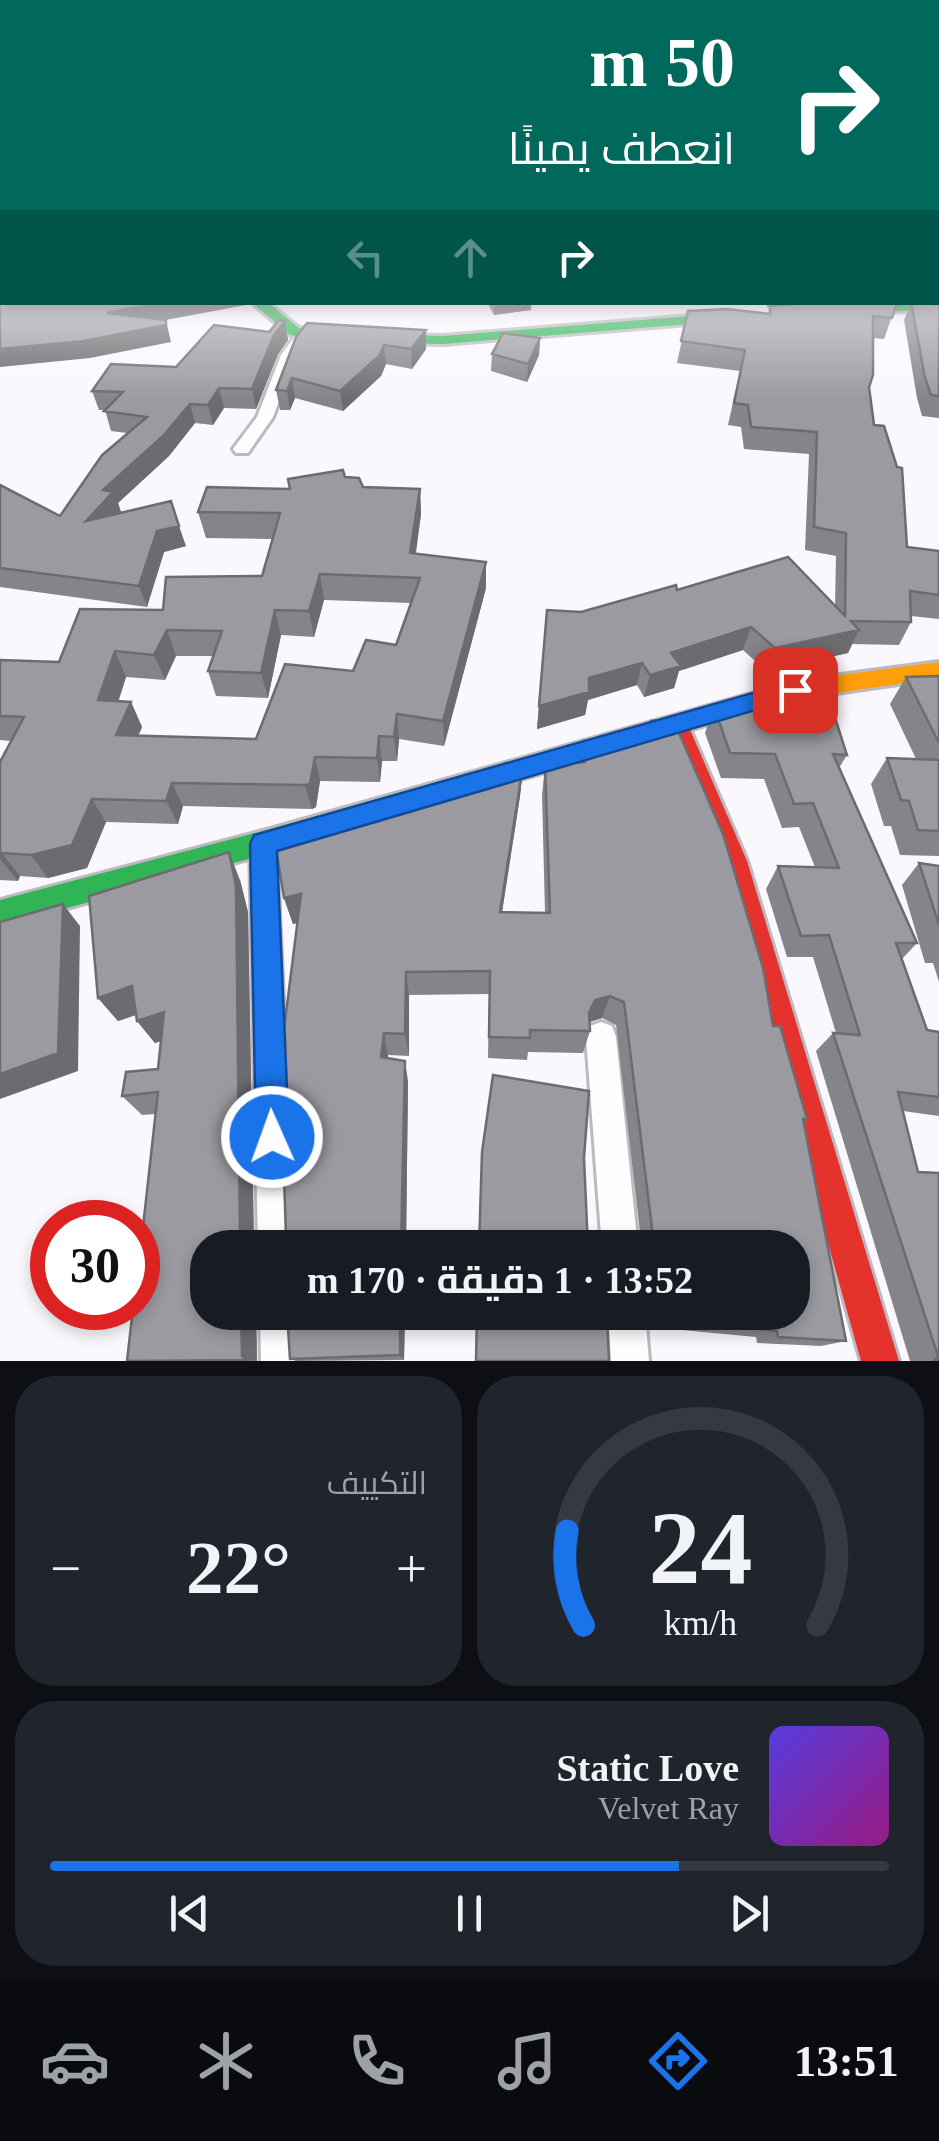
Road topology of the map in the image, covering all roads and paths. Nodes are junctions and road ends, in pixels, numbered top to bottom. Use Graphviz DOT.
graph roads {
  1 [pos="262,305"];
  2 [pos="939,306"];
  3 [pos="823,312"];
  4 [pos="746,316"];
  5 [pos="304,334"];
  6 [pos="242,449"];
  7 [pos="939,670"];
  8 [pos="676,724"];
  9 [pos="263,844"];
  10 [pos="0,913"];
  11 [pos="601,1037"];
  12 [pos="275,1230"];
  13 [pos="618,1230"];
  14 [pos="279,1330"];
  15 [pos="627,1330"];
  16 [pos="280,1361"];
  17 [pos="630,1361"];
  18 [pos="880,1361"];
  1 -- 5 [label="street"];
  2 -- 3 [label="street"];
  4 -- 5 [label="street"];
  5 -- 6 [label="street"];
  7 -- 8 [label="street"];
  8 -- 9 [label="street"];
  8 -- 18 [label="street"];
  9 -- 10 [label="street"];
  9 -- 12 [label="street"];
  11 -- 13 [label="street"];
  14 -- 16 [label="street"];
  15 -- 17 [label="street"];
}
